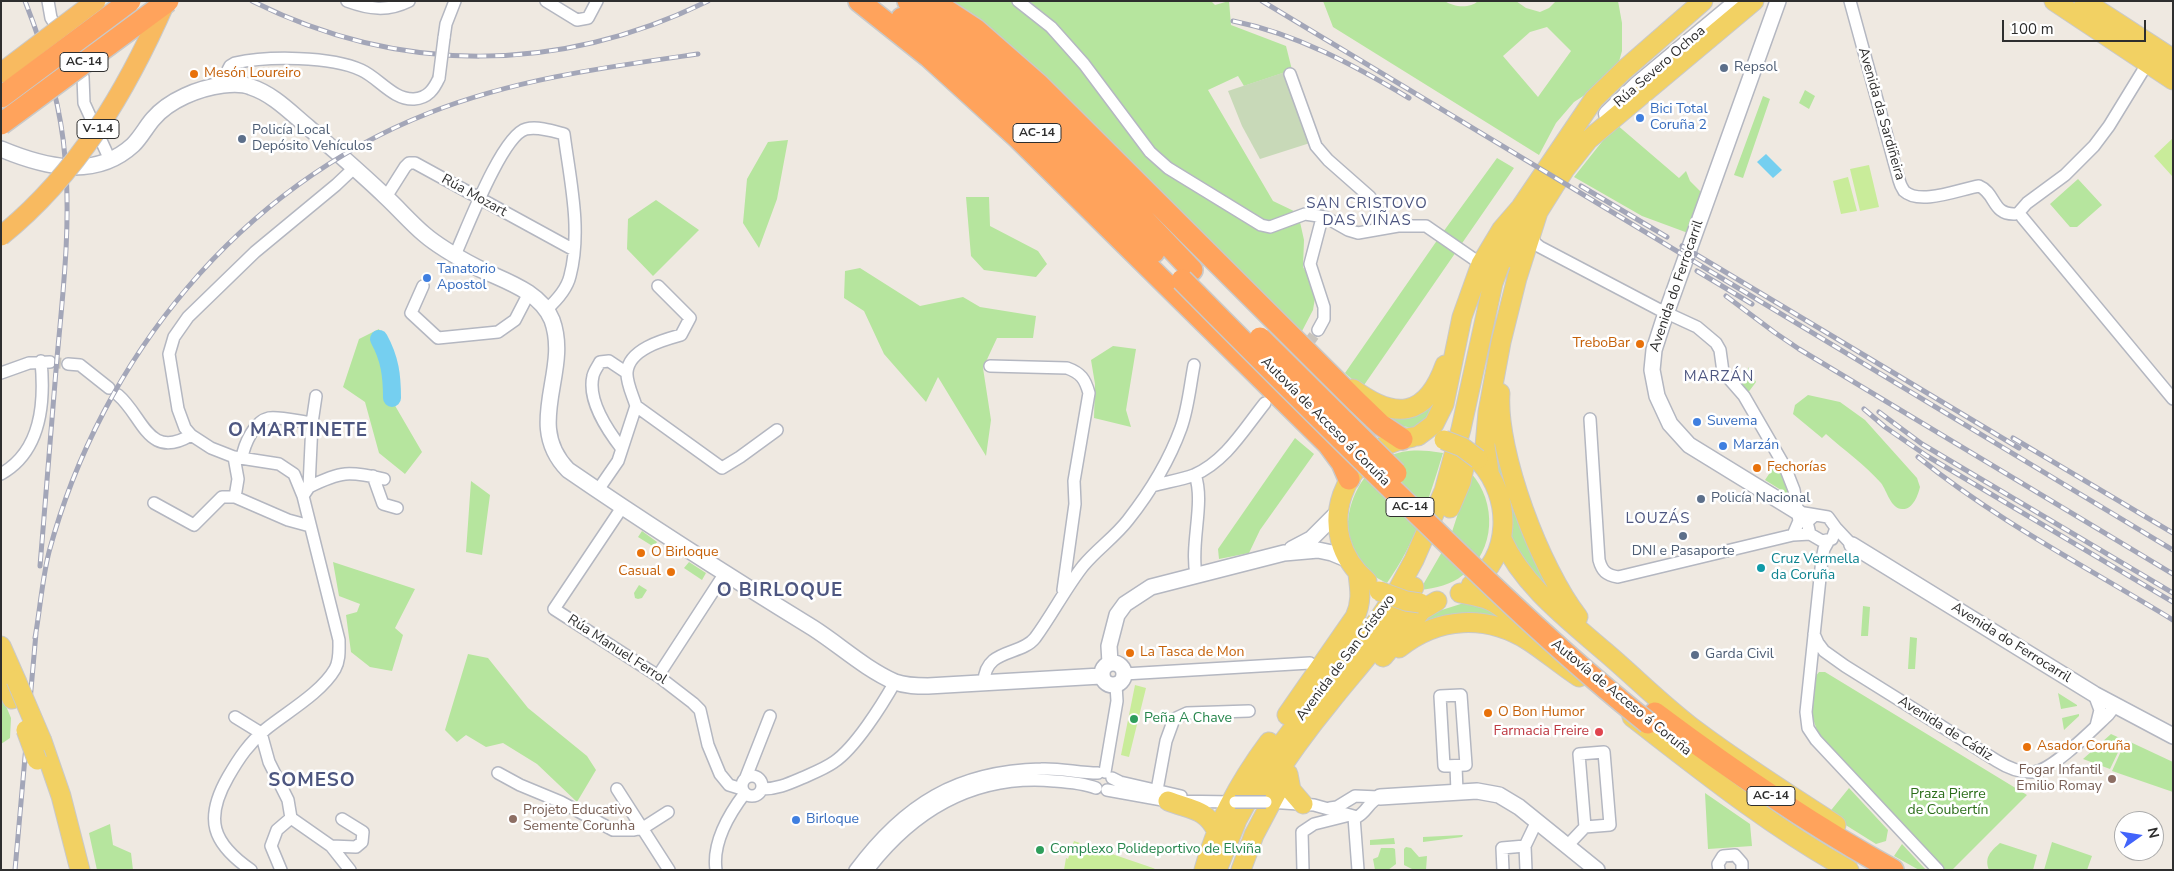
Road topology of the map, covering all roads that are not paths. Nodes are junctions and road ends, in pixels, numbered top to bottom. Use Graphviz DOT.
graph roads {
  1 [pos="48,1"];
  2 [pos="96,1"];
  3 [pos="130,1"];
  4 [pos="167,1"];
  5 [pos="347,1"];
  6 [pos="409,1"];
  7 [pos="456,1"];
  8 [pos="546,1"];
  9 [pos="597,1"];
  10 [pos="859,1"];
  11 [pos="877,1"];
  12 [pos="908,1"];
  13 [pos="932,1"];
  14 [pos="1018,1"];
  15 [pos="1703,1"];
  16 [pos="1721,1"];
  17 [pos="1738,1"];
  18 [pos="1754,1"];
  19 [pos="1778,1"];
  20 [pos="1850,1"];
  21 [pos="2054,1"];
  22 [pos="2073,1"];
  23 [pos="2084,1"];
  24 [pos="2100,1"];
  25 [pos="2173,54"];
  26 [pos="2173,59"];
  27 [pos="2147,64"];
  28 [pos="1,73"];
  29 [pos="2173,73"];
  30 [pos="1290,74"];
  31 [pos="2173,80"];
  32 [pos="220,85"];
  33 [pos="1,97"];
  34 [pos="1,124"];
  35 [pos="1568,137"];
  36 [pos="1588,140"];
  37 [pos="1,149"];
  38 [pos="1,158"];
  39 [pos="28,160"];
  40 [pos="110,160"];
  41 [pos="354,168"];
  42 [pos="386,197"];
  43 [pos="480,199"];
  44 [pos="1530,210"];
  45 [pos="2019,214"];
  46 [pos="1325,218"];
  47 [pos="1380,229"];
  48 [pos="1532,234"];
  49 [pos="1,236"];
  50 [pos="574,250"];
  51 [pos="1554,254"];
  52 [pos="455,255"];
  53 [pos="1522,260"];
  54 [pos="1481,264"];
  55 [pos="1187,275"];
  56 [pos="423,286"];
  57 [pos="658,286"];
  58 [pos="529,293"];
  59 [pos="1512,298"];
  60 [pos="546,310"];
  61 [pos="1666,313"];
  62 [pos="1462,316"];
  63 [pos="1318,330"];
  64 [pos="68,364"];
  65 [pos="1320,364"];
  66 [pos="1194,365"];
  67 [pos="990,366"];
  68 [pos="1,373"];
  69 [pos="626,373"];
  70 [pos="316,396"];
  71 [pos="2173,398"];
  72 [pos="1265,403"];
  73 [pos="636,406"];
  74 [pos="1590,419"];
  75 [pos="312,423"];
  76 [pos="777,430"];
  77 [pos="191,435"];
  78 [pos="1410,438"];
  79 [pos="622,449"];
  80 [pos="238,458"];
  81 [pos="1483,465"];
  82 [pos="1,474"];
  83 [pos="1194,475"];
  84 [pos="1349,478"];
  85 [pos="1152,486"];
  86 [pos="598,490"];
  87 [pos="306,492"];
  88 [pos="235,496"];
  89 [pos="154,503"];
  90 [pos="624,506"];
  91 [pos="397,508"];
  92 [pos="1339,511"];
  93 [pos="1807,522"];
  94 [pos="310,526"];
  95 [pos="1793,535"];
  96 [pos="1832,536"];
  97 [pos="1502,539"];
  98 [pos="1852,545"];
  99 [pos="1284,553"];
  100 [pos="1353,567"];
  101 [pos="725,573"];
  102 [pos="1196,574"];
  103 [pos="1460,593"];
  104 [pos="1063,594"];
  105 [pos="1429,602"];
  106 [pos="1814,632"];
  107 [pos="1,646"];
  108 [pos="1605,651"];
  109 [pos="1110,663"];
  110 [pos="1310,663"];
  111 [pos="1845,666"];
  112 [pos="1371,670"];
  113 [pos="1810,672"];
  114 [pos="658,676"];
  115 [pos="1101,676"];
  116 [pos="1579,677"];
  117 [pos="1120,680"];
  118 [pos="895,682"];
  119 [pos="984,682"];
  120 [pos="10,684"];
  121 [pos="2094,694"];
  122 [pos="2115,706"];
  123 [pos="1249,711"];
  124 [pos="770,716"];
  125 [pos="235,717"];
  126 [pos="1652,718"];
  127 [pos="2096,726"];
  128 [pos="261,733"];
  129 [pos="2173,736"];
  130 [pos="1456,766"];
  131 [pos="498,773"];
  132 [pos="1105,774"];
  133 [pos="1288,774"];
  134 [pos="746,777"];
  135 [pos="617,789"];
  136 [pos="762,789"];
  137 [pos="1102,789"];
  138 [pos="744,791"];
  139 [pos="1457,792"];
  140 [pos="1162,795"];
  141 [pos="1358,796"];
  142 [pos="1380,797"];
  143 [pos="1225,800"];
  144 [pos="1346,801"];
  145 [pos="1309,804"];
  146 [pos="1271,806"];
  147 [pos="1330,808"];
  148 [pos="1366,808"];
  149 [pos="668,812"];
  150 [pos="1351,815"];
  151 [pos="291,818"];
  152 [pos="342,819"];
  153 [pos="1538,821"];
  154 [pos="1314,824"];
  155 [pos="1585,827"];
  156 [pos="643,828"];
  157 [pos="1217,832"];
  158 [pos="331,846"];
  159 [pos="1525,846"];
  160 [pos="1567,846"];
  161 [pos="67,870"];
  162 [pos="80,870"];
  163 [pos="251,870"];
  164 [pos="281,870"];
  165 [pos="350,870"];
  166 [pos="669,870"];
  167 [pos="716,870"];
  168 [pos="855,870"];
  169 [pos="868,870"];
  170 [pos="1204,870"];
  171 [pos="1218,870"];
  172 [pos="1230,870"];
  173 [pos="1240,870"];
  174 [pos="1303,870"];
  175 [pos="1358,870"];
  176 [pos="1503,870"];
  177 [pos="1526,870"];
  178 [pos="1597,870"];
  179 [pos="1719,870"];
  180 [pos="1742,870"];
  181 [pos="1850,870"];
  182 [pos="1867,870"];
  183 [pos="1893,870"];
  184 [pos="1905,870"];
  185 [pos="1938,870"];
  1 -- 40 [label="street"];
  2 -- 28 [label="highway, bridge"];
  3 -- 33 [label="highway, AC-14, bridge"];
  4 -- 34 [label="highway, AC-14, bridge"];
  4 -- 49 [label="highway, V-1.4, bridge"];
  5 -- 6 [label="street"];
  7 -- 32 [label="street, bridge"];
  8 -- 9 [label="street"];
  10 -- 84 [label="highway"];
  11 -- 55 [label="highway, Autovía de Acceso á Coruña / AC-14"];
  12 -- 55 [label="highway, Autovía de Acceso á Coruña / AC-14"];
  13 -- 65 [label="highway"];
  14 -- 46 [label="street"];
  15 -- 35 [label="main road"];
  16 -- 35 [label="main road, Rúa Severo Ochoa"];
  17 -- 36 [label="main road, Rúa Severo Ochoa"];
  18 -- 36 [label="main road"];
  19 -- 61 [label="street, Avenida do Ferrocarril"];
  20 -- 45 [label="street, Avenida da Sardiñeira"];
  21 -- 27 [label="main road"];
  22 -- 29 [label="main road"];
  23 -- 26 [label="main road"];
  24 -- 25 [label="main road"];
  27 -- 31 [label="main road"];
  27 -- 45 [label="street"];
  30 -- 47 [label="street"];
  32 -- 40 [label="street"];
  32 -- 41 [label="street"];
  35 -- 44 [label="main road"];
  36 -- 44 [label="main road"];
  37 -- 39 [label="street"];
  38 -- 39 [label="street"];
  39 -- 40 [label="street"];
  41 -- 42 [label="street"];
  41 -- 77 [label="street"];
  42 -- 43 [label="street, Rúa Mozart"];
  42 -- 52 [label="street"];
  43 -- 50 [label="street, Rúa Mozart"];
  43 -- 50 [label="street"];
  43 -- 52 [label="street"];
  44 -- 48 [label="main road"];
  44 -- 54 [label="main road"];
  44 -- 171 [label="main road, Avenida de San Cristovo"];
  44 -- 172 [label="main road, Avenida de San Cristovo"];
  45 -- 71 [label="street"];
  46 -- 47 [label="street"];
  46 -- 63 [label="street"];
  47 -- 54 [label="street"];
  48 -- 51 [label="street"];
  48 -- 53 [label="main road"];
  50 -- 60 [label="street"];
  51 -- 53 [label="street"];
  51 -- 61 [label="street"];
  52 -- 58 [label="street"];
  53 -- 59 [label="main road"];
  54 -- 62 [label="main road"];
  55 -- 126 [label="highway, Autovía de Acceso á Coruña / AC-14, bridge"];
  56 -- 58 [label="street"];
  57 -- 69 [label="street"];
  58 -- 60 [label="street"];
  59 -- 81 [label="main road"];
  59 -- 108 [label="main road"];
  60 -- 86 [label="street"];
  61 -- 93 [label="street"];
  61 -- 93 [label="street, Avenida do Ferrocarril"];
  62 -- 65 [label="main road"];
  62 -- 78 [label="main road"];
  64 -- 77 [label="street"];
  65 -- 78 [label="highway"];
  66 -- 85 [label="street"];
  67 -- 104 [label="street"];
  68 -- 82 [label="street"];
  69 -- 73 [label="street"];
  69 -- 79 [label="street"];
  70 -- 75 [label="street"];
  72 -- 83 [label="street"];
  73 -- 76 [label="street"];
  73 -- 79 [label="street"];
  74 -- 95 [label="street"];
  75 -- 80 [label="street"];
  75 -- 87 [label="street"];
  77 -- 80 [label="street"];
  78 -- 81 [label="main road, bridge"];
  78 -- 84 [label="main road"];
  79 -- 86 [label="street"];
  80 -- 87 [label="street"];
  80 -- 88 [label="street"];
  81 -- 97 [label="main road"];
  83 -- 85 [label="street"];
  83 -- 102 [label="street"];
  84 -- 92 [label="main road"];
  85 -- 104 [label="street"];
  86 -- 90 [label="street"];
  87 -- 91 [label="street"];
  87 -- 94 [label="street"];
  88 -- 89 [label="street"];
  88 -- 94 [label="street"];
  90 -- 101 [label="street"];
  90 -- 114 [label="street, Rúa Manuel Ferrol"];
  92 -- 99 [label="street"];
  92 -- 100 [label="main road"];
  93 -- 95 [label="street"];
  93 -- 95 [label="street"];
  93 -- 96 [label="street"];
  93 -- 96 [label="street, Avenida do Ferrocarril"];
  94 -- 128 [label="street"];
  96 -- 98 [label="street, Avenida do Ferrocarril"];
  96 -- 106 [label="street"];
  97 -- 103 [label="main road"];
  97 -- 108 [label="main road"];
  98 -- 121 [label="street, Avenida do Ferrocarril"];
  99 -- 100 [label="street"];
  99 -- 102 [label="street"];
  100 -- 105 [label="main road, bridge"];
  100 -- 143 [label="main road"];
  101 -- 114 [label="street"];
  101 -- 118 [label="street"];
  102 -- 109 [label="street"];
  103 -- 105 [label="main road"];
  103 -- 116 [label="main road"];
  104 -- 119 [label="street"];
  105 -- 112 [label="main road"];
  106 -- 111 [label="street, Avenida de Cádiz"];
  106 -- 113 [label="street"];
  107 -- 120 [label="main road"];
  108 -- 184 [label="main road"];
  109 -- 115 [label="street"];
  109 -- 117 [label="street"];
  110 -- 117 [label="street"];
  111 -- 113 [label="street, Avenida de Cádiz"];
  111 -- 127 [label="street, Avenida de Cádiz"];
  112 -- 116 [label="main road"];
  112 -- 133 [label="main road"];
  113 -- 185 [label="street"];
  114 -- 138 [label="street, Rúa Manuel Ferrol"];
  115 -- 117 [label="street"];
  115 -- 119 [label="street"];
  116 -- 181 [label="main road"];
  117 -- 132 [label="street"];
  118 -- 119 [label="street"];
  118 -- 136 [label="street"];
  120 -- 161 [label="main road, bridge"];
  120 -- 162 [label="main road, bridge"];
  121 -- 122 [label="street, Avenida do Ferrocarril"];
  121 -- 127 [label="street"];
  122 -- 127 [label="street, Avenida de Cádiz"];
  122 -- 129 [label="street, Avenida do Ferrocarril"];
  123 -- 140 [label="street"];
  124 -- 134 [label="street"];
  125 -- 128 [label="street"];
  126 -- 182 [label="highway, Autovía de Acceso á Coruña / AC-14"];
  126 -- 183 [label="highway, Autovía de Acceso á Coruña / AC-14"];
  128 -- 151 [label="street"];
  128 -- 163 [label="street"];
  130 -- 130 [label="street"];
  130 -- 139 [label="street"];
  131 -- 156 [label="street"];
  132 -- 137 [label="street"];
  132 -- 137 [label="street"];
  132 -- 140 [label="street"];
  132 -- 168 [label="street"];
  133 -- 145 [label="main road"];
  133 -- 146 [label="main road"];
  134 -- 136 [label="street"];
  134 -- 138 [label="street"];
  135 -- 156 [label="street"];
  136 -- 138 [label="street"];
  137 -- 140 [label="street"];
  137 -- 169 [label="street"];
  138 -- 167 [label="street"];
  139 -- 142 [label="street"];
  139 -- 153 [label="street"];
  140 -- 143 [label="street"];
  140 -- 143 [label="street"];
  140 -- 157 [label="main road"];
  141 -- 142 [label="street"];
  141 -- 144 [label="street"];
  141 -- 148 [label="street"];
  142 -- 148 [label="street"];
  143 -- 146 [label="street, bridge"];
  143 -- 157 [label="main road"];
  144 -- 147 [label="street"];
  144 -- 150 [label="street"];
  145 -- 146 [label="street"];
  145 -- 147 [label="street"];
  145 -- 154 [label="street"];
  146 -- 173 [label="main road"];
  147 -- 150 [label="street"];
  148 -- 150 [label="street"];
  149 -- 156 [label="street"];
  150 -- 154 [label="street"];
  150 -- 175 [label="street"];
  151 -- 158 [label="street"];
  151 -- 164 [label="street"];
  152 -- 158 [label="street"];
  153 -- 159 [label="street"];
  153 -- 160 [label="street"];
  154 -- 174 [label="street"];
  155 -- 155 [label="street"];
  155 -- 160 [label="street"];
  156 -- 166 [label="street"];
  157 -- 170 [label="main road"];
  158 -- 165 [label="street"];
  159 -- 176 [label="street"];
  159 -- 177 [label="street"];
  160 -- 178 [label="street"];
  179 -- 180 [label="street"];
}
